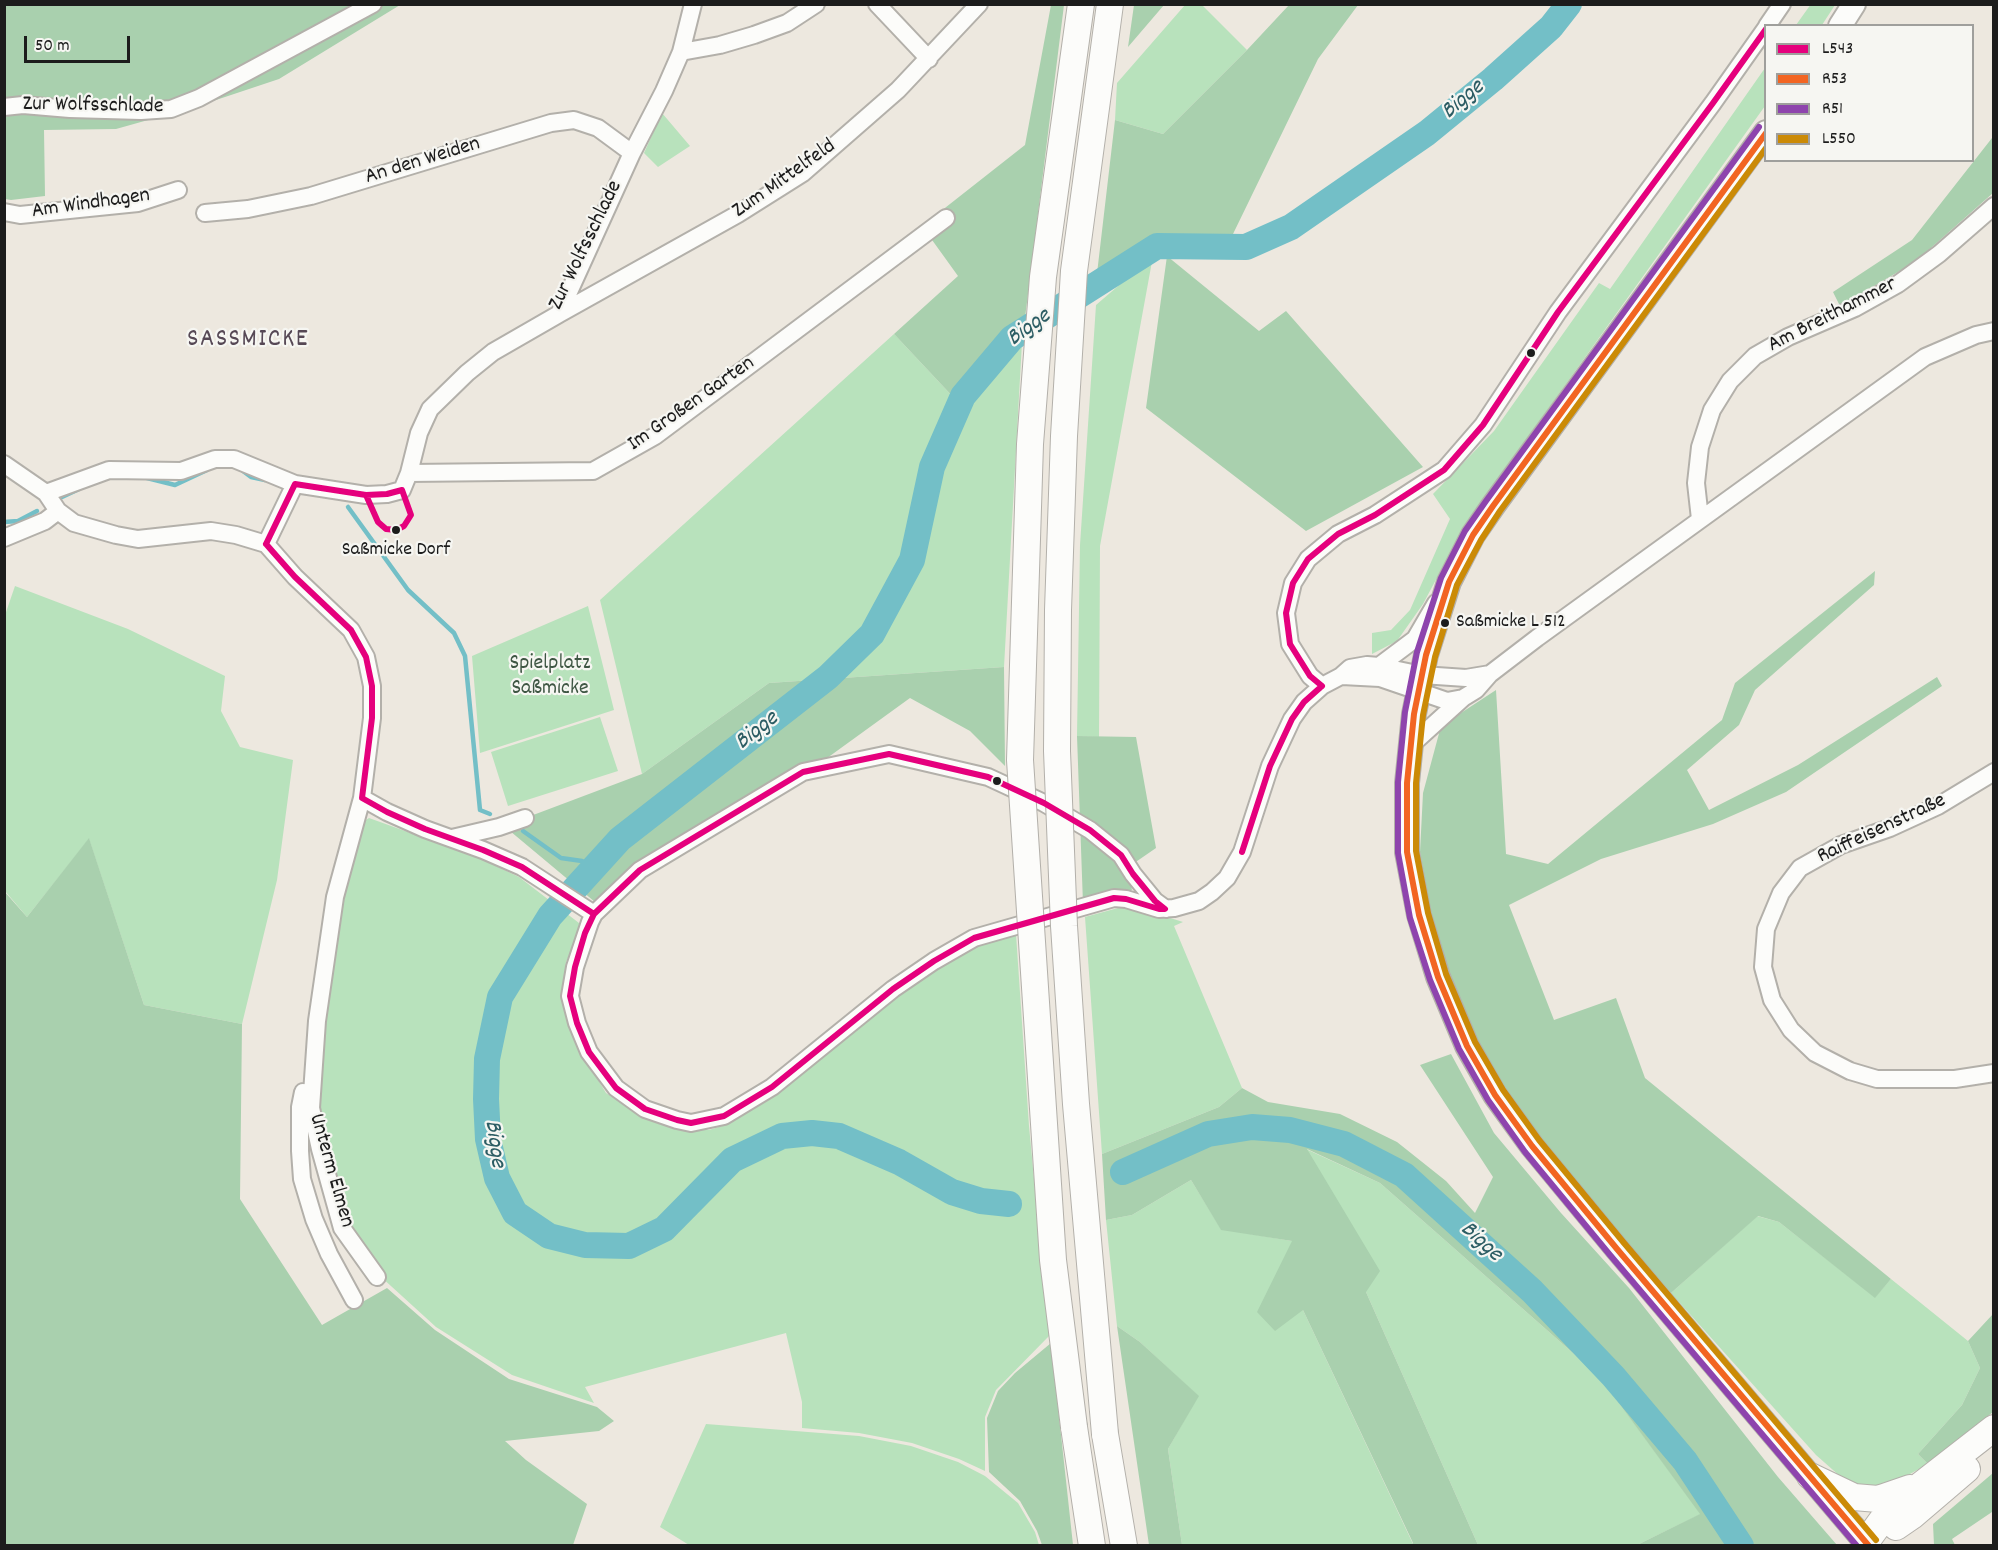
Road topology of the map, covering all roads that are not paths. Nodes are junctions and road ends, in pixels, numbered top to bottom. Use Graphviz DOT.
graph roads {
  1 [pos="373,4"];
  2 [pos="693,4"];
  3 [pos="816,4"];
  4 [pos="877,4"];
  5 [pos="978,4"];
  6 [pos="1081,4"];
  7 [pos="1110,4"];
  8 [pos="1782,4"];
  9 [pos="1854,4"];
  10 [pos="1768,24"];
  11 [pos="1841,24"];
  12 [pos="1764,30"];
  13 [pos="681,52"];
  14 [pos="929,59"];
  15 [pos="4,107"];
  16 [pos="1764,135"];
  17 [pos="632,153"];
  18 [pos="178,190"];
  19 [pos="1994,206"];
  20 [pos="4,213"];
  21 [pos="205,213"];
  22 [pos="945,218"];
  23 [pos="559,314"];
  24 [pos="1994,331"];
  25 [pos="4,464"];
  26 [pos="409,473"];
  27 [pos="295,484"];
  28 [pos="46,493"];
  29 [pos="58,511"];
  30 [pos="1700,519"];
  31 [pos="4,538"];
  32 [pos="266,544"];
  33 [pos="1449,582"];
  34 [pos="1379,666"];
  35 [pos="1490,674"];
  36 [pos="1341,676"];
  37 [pos="1420,683"];
  38 [pos="1322,686"];
  39 [pos="1463,698"];
  40 [pos="1410,746"];
  41 [pos="1994,772"];
  42 [pos="362,798"];
  43 [pos="525,818"];
  44 [pos="452,838"];
  45 [pos="1170,909"];
  46 [pos="594,914"];
  47 [pos="317,1021"];
  48 [pos="1994,1073"];
  49 [pos="377,1277"];
  50 [pos="354,1300"];
  51 [pos="1994,1428"];
  52 [pos="1994,1446"];
  53 [pos="1810,1476"];
  54 [pos="1922,1484"];
  55 [pos="1912,1516"];
  56 [pos="1868,1544"];
  57 [pos="1092,1545"];
  58 [pos="1124,1545"];
  59 [pos="1906,1545"];
  1 -- 15 [label="street, Zur Wolfsschlade"];
  2 -- 13 [label="street, Zur Wolfsschlade"];
  3 -- 13 [label="street"];
  4 -- 14 [label="street"];
  5 -- 14 [label="street, Zum Mittelfeld"];
  6 -- 57 [label="highway, bridge"];
  7 -- 58 [label="highway, bridge"];
  8 -- 10 [label="street"];
  9 -- 11 [label="main road"];
  12 -- 38 [label="street"];
  13 -- 17 [label="street, Zur Wolfsschlade"];
  14 -- 23 [label="street, Zum Mittelfeld"];
  16 -- 33 [label="main road"];
  17 -- 21 [label="street, An den Weiden"];
  17 -- 23 [label="street, Zur Wolfsschlade"];
  18 -- 20 [label="street, Am Windhagen"];
  19 -- 30 [label="street, Am Breithammer"];
  22 -- 26 [label="street, Im Großen Garten"];
  23 -- 26 [label="street, Zur Wolfsschlade"];
  24 -- 30 [label="street"];
  25 -- 28 [label="street"];
  26 -- 27 [label="street"];
  27 -- 28 [label="street"];
  27 -- 32 [label="street"];
  28 -- 29 [label="street"];
  29 -- 31 [label="street"];
  29 -- 32 [label="street"];
  30 -- 35 [label="street"];
  32 -- 42 [label="street, Unterm Elmen"];
  33 -- 34 [label="street"];
  33 -- 37 [label="main road"];
  34 -- 36 [label="street"];
  34 -- 37 [label="street"];
  35 -- 37 [label="street"];
  35 -- 39 [label="street"];
  36 -- 37 [label="street"];
  36 -- 38 [label="street"];
  37 -- 39 [label="street"];
  37 -- 40 [label="main road"];
  38 -- 45 [label="street"];
  39 -- 40 [label="street"];
  40 -- 53 [label="main road"];
  41 -- 48 [label="street, Raiffeisenstraße"];
  42 -- 44 [label="street"];
  42 -- 47 [label="street, Unterm Elmen"];
  43 -- 44 [label="street"];
  44 -- 46 [label="street"];
  45 -- 46 [label="street"];
  45 -- 46 [label="street"];
  47 -- 49 [label="street, Unterm Elmen"];
  47 -- 50 [label="street, Unterm Elmen"];
  51 -- 54 [label="highway"];
  52 -- 55 [label="highway"];
  53 -- 54 [label="highway"];
  53 -- 56 [label="main road"];
  54 -- 56 [label="highway"];
  55 -- 56 [label="highway"];
  55 -- 59 [label="highway"];
}
